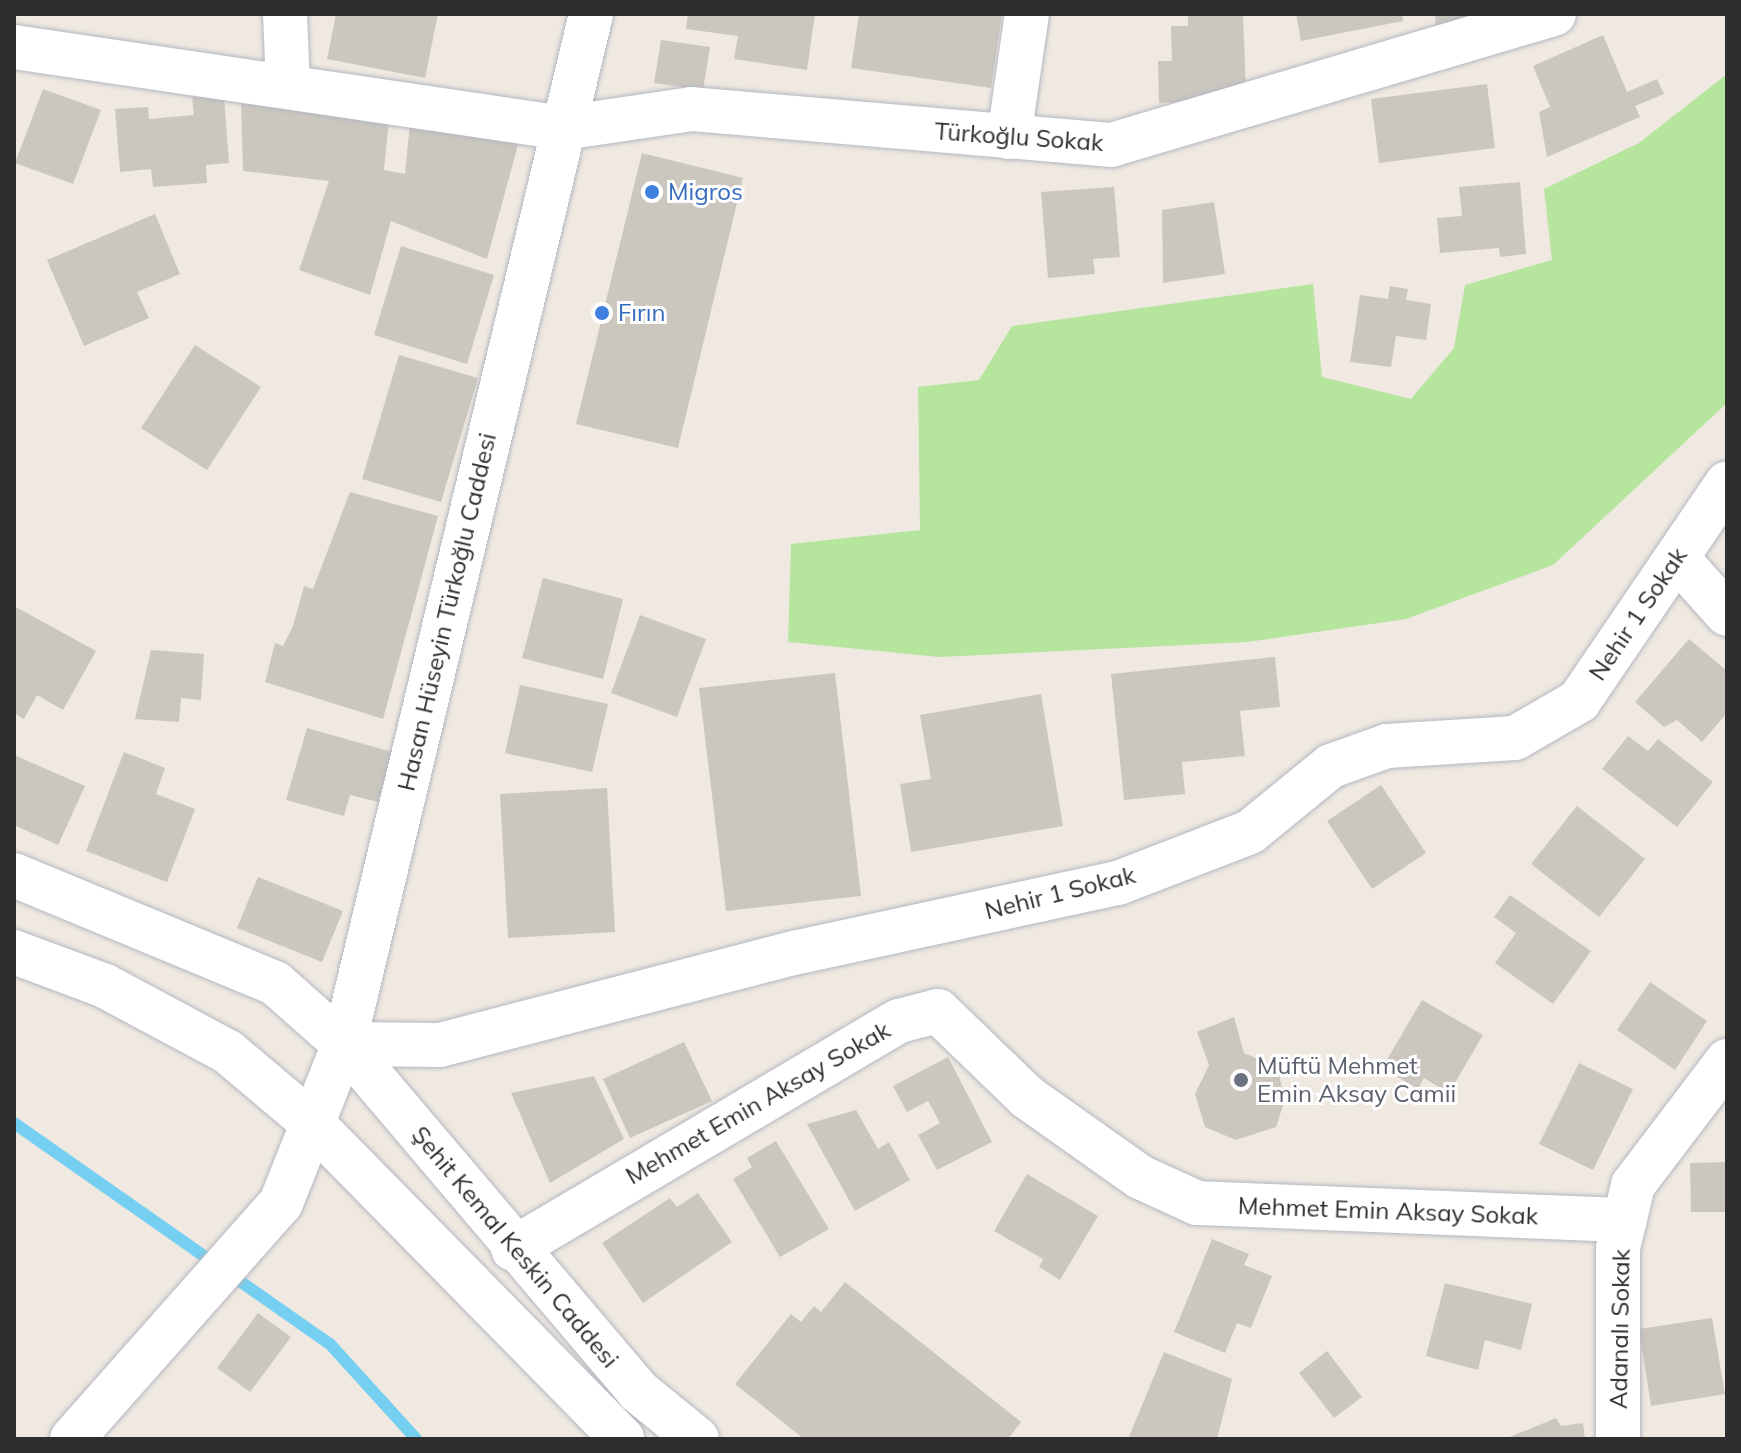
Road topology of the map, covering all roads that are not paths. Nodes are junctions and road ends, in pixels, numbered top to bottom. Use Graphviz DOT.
graph roads {
  1 [pos="285,14"];
  2 [pos="591,14"];
  3 [pos="1027,14"];
  4 [pos="1554,14"];
  5 [pos="14,47"];
  6 [pos="288,86"];
  7 [pos="563,128"];
  8 [pos="1009,137"];
  9 [pos="1727,483"];
  10 [pos="1677,558"];
  11 [pos="1727,614"];
  12 [pos="14,875"];
  13 [pos="14,952"];
  14 [pos="344,1044"];
  15 [pos="1727,1061"];
  16 [pos="311,1122"];
  17 [pos="1625,1220"];
  18 [pos="513,1249"];
  19 [pos="72,1439"];
  20 [pos="622,1439"];
  21 [pos="697,1439"];
  22 [pos="1618,1439"];
  1 -- 6 [label="street"];
  2 -- 7 [label="street, Hasan Hüseyin Türkoğlu Caddesi"];
  3 -- 8 [label="street"];
  4 -- 8 [label="street, Türkoğlu Sokak"];
  5 -- 6 [label="street, Türkoğlu Sokak"];
  6 -- 7 [label="street, Türkoğlu Sokak"];
  7 -- 8 [label="street, Türkoğlu Sokak"];
  7 -- 14 [label="street, Hasan Hüseyin Türkoğlu Caddesi"];
  9 -- 10 [label="street, Nehir 1 Sokak"];
  10 -- 11 [label="street"];
  10 -- 14 [label="street, Nehir 1 Sokak"];
  12 -- 14 [label="street, Şehit Kemal Keskin Caddesi"];
  13 -- 16 [label="street"];
  14 -- 16 [label="street, Hasan Hüseyin Türkoğlu Caddesi"];
  14 -- 18 [label="street, Şehit Kemal Keskin Caddesi"];
  15 -- 17 [label="street, Adanalı Sokak"];
  16 -- 19 [label="street, Hasan Hüseyin Türkoğlu Caddesi"];
  16 -- 20 [label="street"];
  17 -- 18 [label="street, Mehmet Emin Aksay Sokak"];
  17 -- 22 [label="street, Adanalı Sokak"];
  18 -- 21 [label="street, Şehit Kemal Keskin Caddesi"];
}
